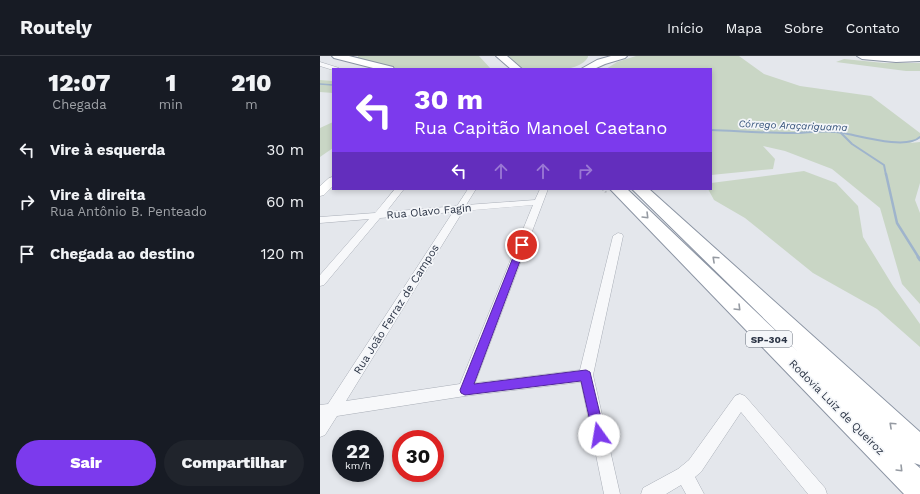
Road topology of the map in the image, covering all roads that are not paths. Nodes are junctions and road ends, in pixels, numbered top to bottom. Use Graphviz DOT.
graph roads {
  1 [pos="337,56"];
  2 [pos="500,56"];
  3 [pos="589,56"];
  4 [pos="622,56"];
  5 [pos="862,56"];
  6 [pos="875,57"];
  7 [pos="920,58"];
  8 [pos="359,59"];
  9 [pos="320,64"];
  10 [pos="582,67"];
  11 [pos="334,68"];
  12 [pos="386,68"];
  13 [pos="512,68"];
  14 [pos="516,68"];
  15 [pos="320,179"];
  16 [pos="332,179"];
  17 [pos="332,180"];
  18 [pos="399,190"];
  19 [pos="471,190"];
  20 [pos="544,190"];
  21 [pos="625,190"];
  22 [pos="320,192"];
  23 [pos="539,202"];
  24 [pos="460,208"];
  25 [pos="379,215"];
  26 [pos="320,220"];
  27 [pos="618,236"];
  28 [pos="320,282"];
  29 [pos="586,375"];
  30 [pos="465,390"];
  31 [pos="326,411"];
  32 [pos="320,430"];
  33 [pos="920,451"];
  34 [pos="684,475"];
  35 [pos="920,489"];
  36 [pos="612,494"];
  37 [pos="649,494"];
  38 [pos="696,494"];
  39 [pos="819,494"];
  1 -- 8 [label="highway"];
  2 -- 13 [label="highway"];
  2 -- 14 [label="highway"];
  3 -- 10 [label="highway"];
  4 -- 10 [label="highway"];
  5 -- 6 [label="highway"];
  6 -- 7 [label="highway"];
  8 -- 12 [label="highway"];
  9 -- 11 [label="street"];
  15 -- 16 [label="street"];
  17 -- 22 [label="street"];
  18 -- 25 [label="street"];
  19 -- 24 [label="street, Rua João Ferraz de Campos"];
  20 -- 23 [label="street"];
  33 -- 21 [label="highway, Rodovia Luiz de Queiroz / SP-304, one-way"];
  21 -- 35 [label="highway, Rodovia Luiz de Queiroz / SP-304, one-way"];
  23 -- 24 [label="street, Rua Olavo Fagin"];
  23 -- 30 [label="street"];
  24 -- 25 [label="street, Rua Olavo Fagin"];
  24 -- 31 [label="street, Rua João Ferraz de Campos"];
  25 -- 26 [label="street, Rua Olavo Fagin"];
  25 -- 28 [label="street"];
  27 -- 29 [label="street"];
  29 -- 30 [label="street"];
  29 -- 36 [label="street"];
  30 -- 31 [label="street"];
  31 -- 32 [label="street, Rua João Ferraz de Campos"];
  34 -- 37 [label="street"];
  34 -- 38 [label="street"];
  34 -- 39 [label="street"];
}
